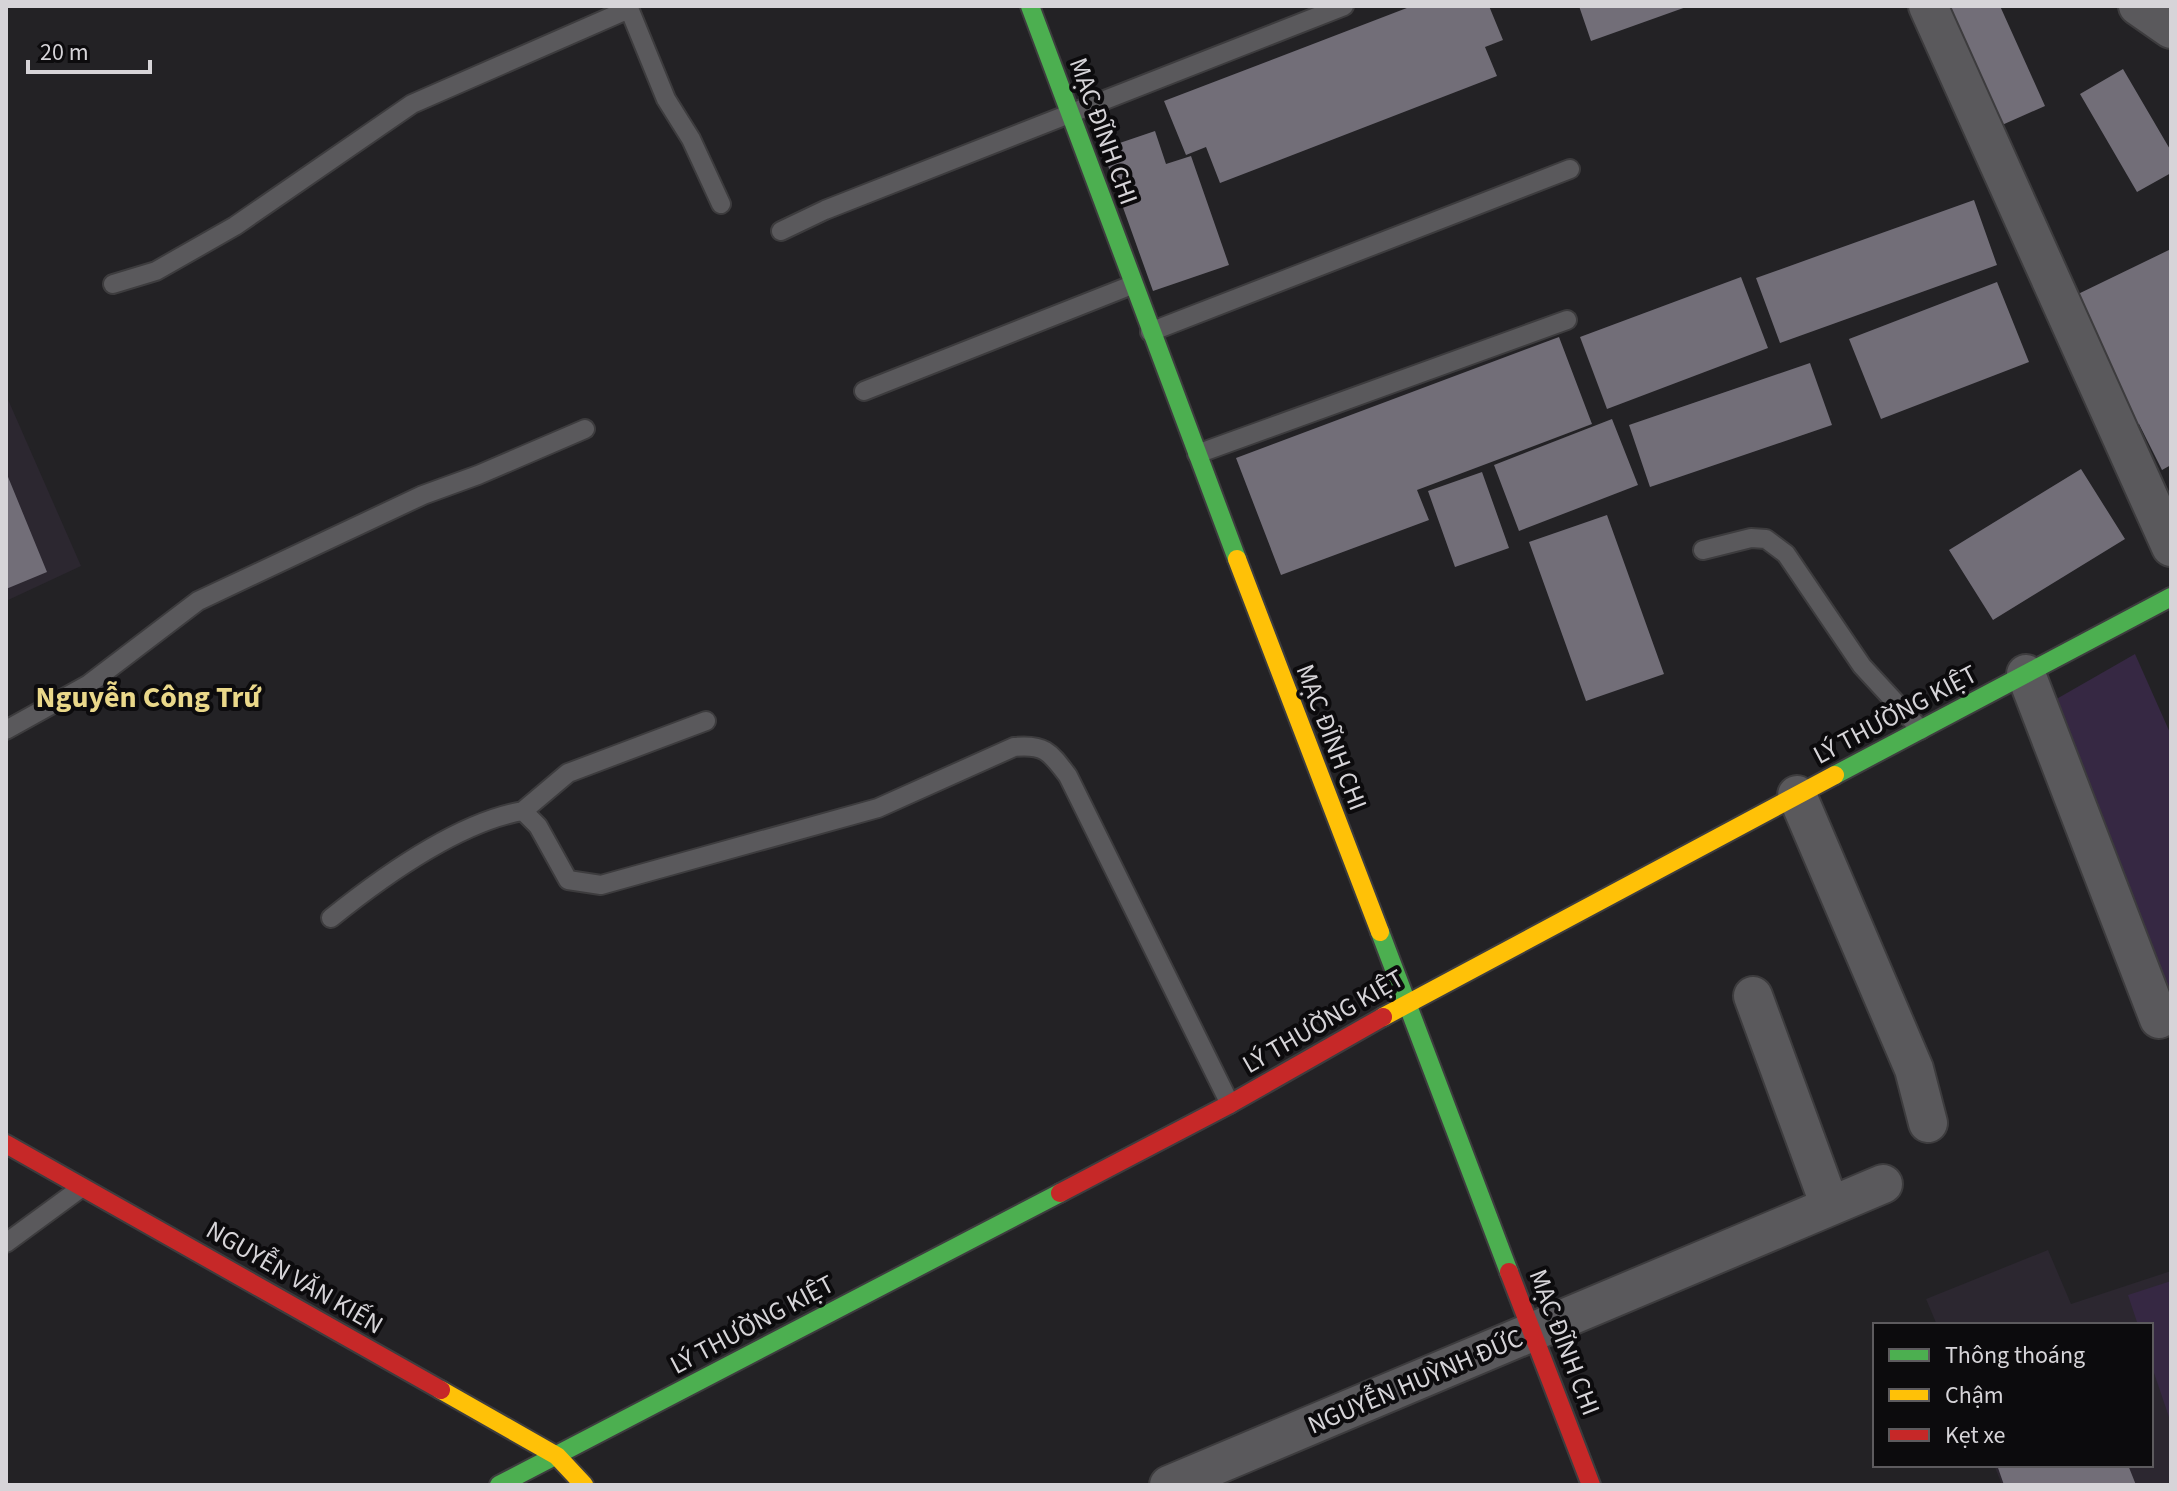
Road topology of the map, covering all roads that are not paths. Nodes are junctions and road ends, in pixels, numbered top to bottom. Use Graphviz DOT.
graph roads {
  1 [pos="1030,6"];
  2 [pos="1344,6"];
  3 [pos="1928,6"];
  4 [pos="2138,6"];
  5 [pos="628,8"];
  6 [pos="2171,29"];
  7 [pos="1072,114"];
  8 [pos="1570,169"];
  9 [pos="721,204"];
  10 [pos="781,231"];
  11 [pos="113,284"];
  12 [pos="1132,285"];
  13 [pos="1567,320"];
  14 [pos="1150,332"];
  15 [pos="864,391"];
  16 [pos="585,429"];
  17 [pos="1197,454"];
  18 [pos="2171,547"];
  19 [pos="1703,550"];
  20 [pos="2171,597"];
  21 [pos="2026,674"];
  22 [pos="706,721"];
  23 [pos="6,730"];
  24 [pos="1921,730"];
  25 [pos="1797,795"];
  26 [pos="523,811"];
  27 [pos="331,918"];
  28 [pos="1753,996"];
  29 [pos="1405,1004"];
  30 [pos="2159,1019"];
  31 [pos="1230,1104"];
  32 [pos="1928,1123"];
  33 [pos="6,1144"];
  34 [pos="1883,1184"];
  35 [pos="83,1187"];
  36 [pos="1830,1206"];
  37 [pos="6,1243"];
  38 [pos="1534,1330"];
  39 [pos="557,1456"];
  40 [pos="499,1485"];
  41 [pos="584,1485"];
  42 [pos="1169,1485"];
  43 [pos="1591,1485"];
  1 -- 7 [label="street, MẠC ĐĨNH CHI"];
  2 -- 7 [label="lane"];
  3 -- 18 [label="street"];
  4 -- 6 [label="street"];
  5 -- 9 [label="lane"];
  5 -- 11 [label="lane"];
  7 -- 10 [label="lane"];
  7 -- 12 [label="street, MẠC ĐĨNH CHI"];
  8 -- 14 [label="lane"];
  12 -- 14 [label="street, MẠC ĐĨNH CHI"];
  12 -- 15 [label="lane"];
  13 -- 17 [label="lane"];
  14 -- 17 [label="street, MẠC ĐĨNH CHI"];
  16 -- 23 [label="lane"];
  17 -- 29 [label="street, MẠC ĐĨNH CHI"];
  19 -- 24 [label="lane"];
  20 -- 21 [label="street, LÝ THƯỜNG KIỆT"];
  21 -- 24 [label="street, LÝ THƯỜNG KIỆT"];
  21 -- 30 [label="street"];
  22 -- 26 [label="lane"];
  24 -- 25 [label="street, LÝ THƯỜNG KIỆT"];
  25 -- 29 [label="street, LÝ THƯỜNG KIỆT"];
  25 -- 32 [label="street"];
  26 -- 27 [label="lane"];
  26 -- 31 [label="lane"];
  28 -- 36 [label="street"];
  29 -- 31 [label="street, LÝ THƯỜNG KIỆT"];
  29 -- 38 [label="street, MẠC ĐĨNH CHI"];
  31 -- 39 [label="street, LÝ THƯỜNG KIỆT"];
  33 -- 35 [label="street, NGUYỄN VĂN KIẾN"];
  34 -- 36 [label="street, NGUYỄN HUỲNH ĐỨC"];
  35 -- 37 [label="lane"];
  35 -- 39 [label="street, NGUYỄN VĂN KIẾN"];
  36 -- 38 [label="street, NGUYỄN HUỲNH ĐỨC"];
  38 -- 42 [label="street, NGUYỄN HUỲNH ĐỨC"];
  38 -- 43 [label="street, MẠC ĐĨNH CHI"];
  39 -- 40 [label="street, LÝ THƯỜNG KIỆT"];
  39 -- 41 [label="street"];
}
